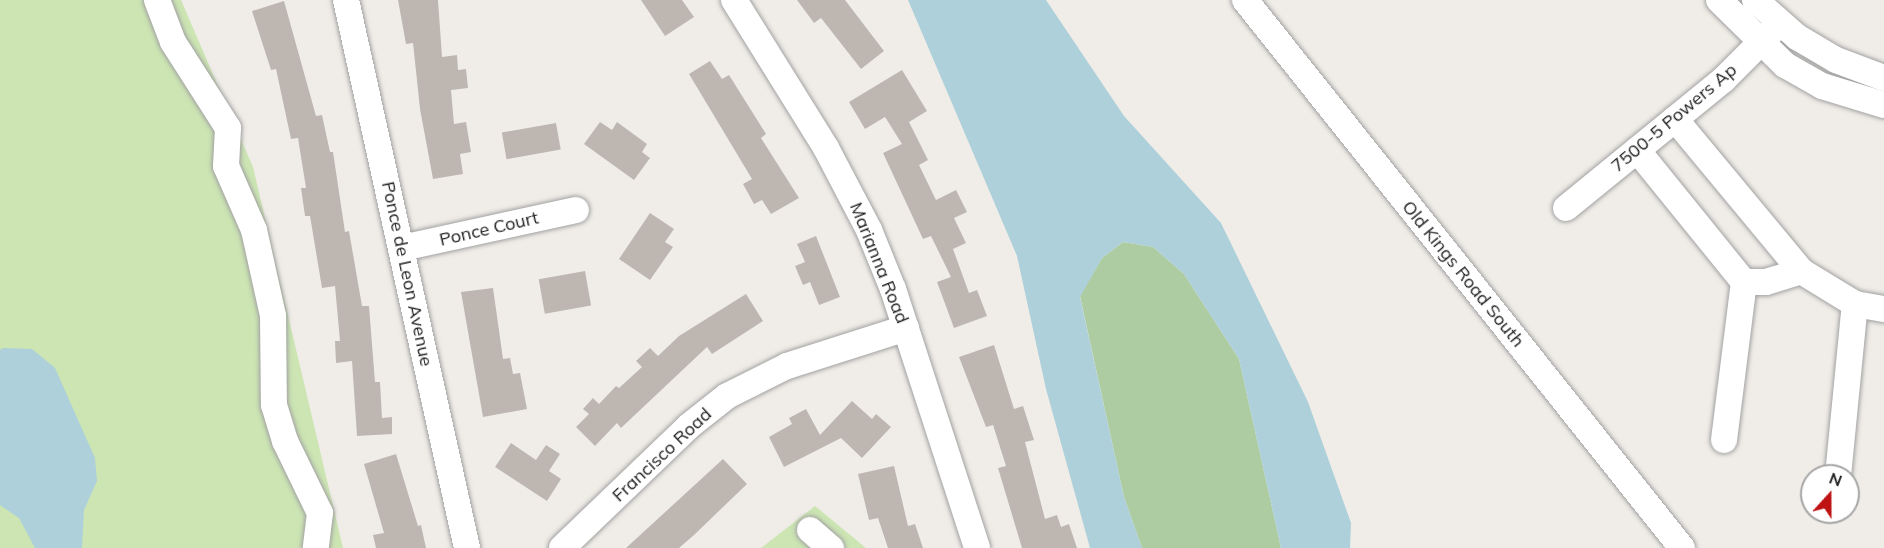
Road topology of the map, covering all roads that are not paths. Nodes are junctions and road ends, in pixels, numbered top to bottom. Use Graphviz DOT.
graph roads {
  1 [pos="157,0"];
  2 [pos="346,0"];
  3 [pos="734,0"];
  4 [pos="1245,0"];
  5 [pos="1755,0"];
  6 [pos="1733,4"];
  7 [pos="1779,24"];
  8 [pos="1760,42"];
  9 [pos="1884,78"];
  10 [pos="1884,105"];
  11 [pos="1675,119"];
  12 [pos="1637,150"];
  13 [pos="1566,208"];
  14 [pos="576,210"];
  15 [pos="402,248"];
  16 [pos="1801,271"];
  17 [pos="1744,282"];
  18 [pos="1855,304"];
  19 [pos="1884,309"];
  20 [pos="906,328"];
  21 [pos="1724,440"];
  22 [pos="1839,464"];
  23 [pos="810,530"];
  24 [pos="1672,544"];
  25 [pos="316,548"];
  26 [pos="467,548"];
  27 [pos="562,548"];
  28 [pos="831,548"];
  29 [pos="977,548"];
  1 -- 25 [label="street"];
  2 -- 15 [label="street, Ponce de Leon Avenue"];
  3 -- 20 [label="street, Marianna Road"];
  4 -- 24 [label="street, Old Kings Road South"];
  5 -- 7 [label="street"];
  6 -- 8 [label="street"];
  7 -- 8 [label="street, 7500-5 Powers Ap"];
  7 -- 9 [label="street"];
  8 -- 10 [label="street"];
  8 -- 11 [label="street, 7500-5 Powers Ap"];
  11 -- 12 [label="street, 7500-5 Powers Ap"];
  11 -- 16 [label="street"];
  12 -- 13 [label="street, 7500-5 Powers Ap"];
  12 -- 17 [label="street"];
  14 -- 15 [label="street, Ponce Court"];
  15 -- 26 [label="street, Ponce de Leon Avenue"];
  16 -- 17 [label="street"];
  16 -- 18 [label="street"];
  17 -- 21 [label="street"];
  18 -- 19 [label="street"];
  18 -- 22 [label="street"];
  20 -- 27 [label="street, Francisco Road"];
  20 -- 29 [label="street, Marianna Road"];
  23 -- 28 [label="street"];
}
